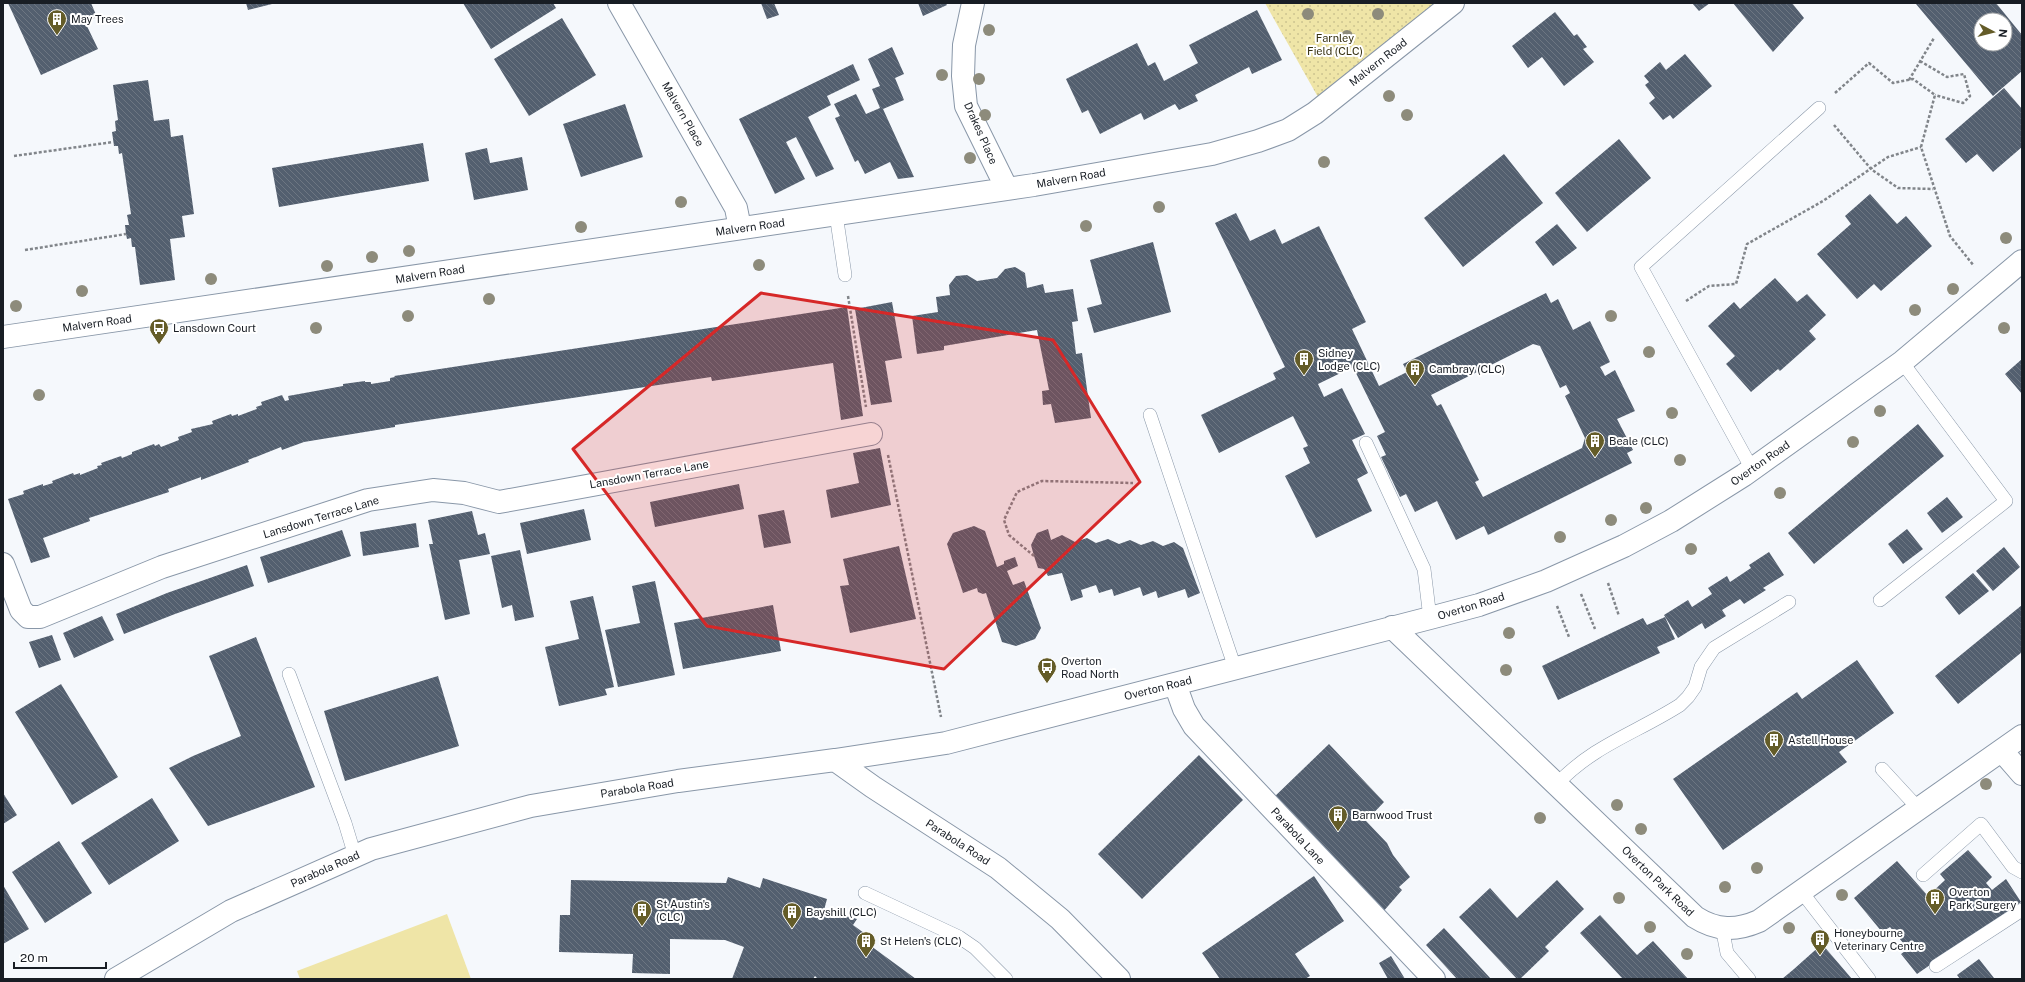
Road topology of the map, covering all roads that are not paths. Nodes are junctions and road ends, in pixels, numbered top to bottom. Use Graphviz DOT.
graph roads {
  1 [pos="619,3"];
  2 [pos="973,3"];
  3 [pos="1453,3"];
  4 [pos="1819,108"];
  5 [pos="1007,189"];
  6 [pos="836,214"];
  7 [pos="740,228"];
  8 [pos="2022,261"];
  9 [pos="845,275"];
  10 [pos="3,337"];
  11 [pos="1902,362"];
  12 [pos="1150,415"];
  13 [pos="871,434"];
  14 [pos="1366,443"];
  15 [pos="1752,469"];
  16 [pos="3,564"];
  17 [pos="1880,600"];
  18 [pos="1789,602"];
  19 [pos="1430,618"];
  20 [pos="1392,627"];
  21 [pos="1235,668"];
  22 [pos="289,674"];
  23 [pos="1175,684"];
  24 [pos="2022,736"];
  25 [pos="2002,751"];
  26 [pos="835,760"];
  27 [pos="1882,769"];
  28 [pos="2022,774"];
  29 [pos="1557,784"];
  30 [pos="1918,808"];
  31 [pos="355,856"];
  32 [pos="2022,872"];
  33 [pos="1923,875"];
  34 [pos="1802,891"];
  35 [pos="865,893"];
  36 [pos="2022,910"];
  37 [pos="1722,927"];
  38 [pos="1936,966"];
  39 [pos="116,979"];
  40 [pos="1006,979"];
  41 [pos="1118,979"];
  42 [pos="1434,979"];
  43 [pos="1749,979"];
  44 [pos="1869,979"];
  1 -- 7 [label="street, Malvern Place"];
  2 -- 5 [label="street, Drakes Place"];
  3 -- 5 [label="street, Malvern Road"];
  4 -- 15 [label="lane"];
  5 -- 6 [label="street, Malvern Road"];
  6 -- 7 [label="street, Malvern Road"];
  6 -- 9 [label="lane"];
  7 -- 10 [label="street, Malvern Road"];
  8 -- 11 [label="street, Overton Road"];
  11 -- 15 [label="street, Overton Road"];
  11 -- 17 [label="lane"];
  12 -- 21 [label="lane"];
  13 -- 16 [label="street, Lansdown Terrace Lane"];
  14 -- 19 [label="lane"];
  15 -- 19 [label="street, Overton Road"];
  18 -- 29 [label="lane"];
  19 -- 20 [label="street, Overton Road"];
  20 -- 21 [label="street, Overton Road"];
  20 -- 29 [label="street, Overton Park Road"];
  21 -- 23 [label="street, Overton Road"];
  22 -- 31 [label="lane"];
  23 -- 26 [label="street, Overton Road"];
  23 -- 42 [label="street, Parabola Lane"];
  24 -- 25 [label="street, Overton Park Road"];
  25 -- 28 [label="street"];
  25 -- 30 [label="street, Overton Park Road"];
  26 -- 31 [label="street, Parabola Road"];
  26 -- 41 [label="street, Parabola Road"];
  27 -- 30 [label="lane"];
  29 -- 37 [label="street, Overton Park Road"];
  30 -- 34 [label="street, Overton Park Road"];
  31 -- 39 [label="street, Parabola Road"];
  32 -- 33 [label="lane"];
  34 -- 37 [label="street, Overton Park Road"];
  34 -- 44 [label="lane"];
  35 -- 40 [label="lane"];
  36 -- 38 [label="lane"];
  37 -- 43 [label="lane"];
}
